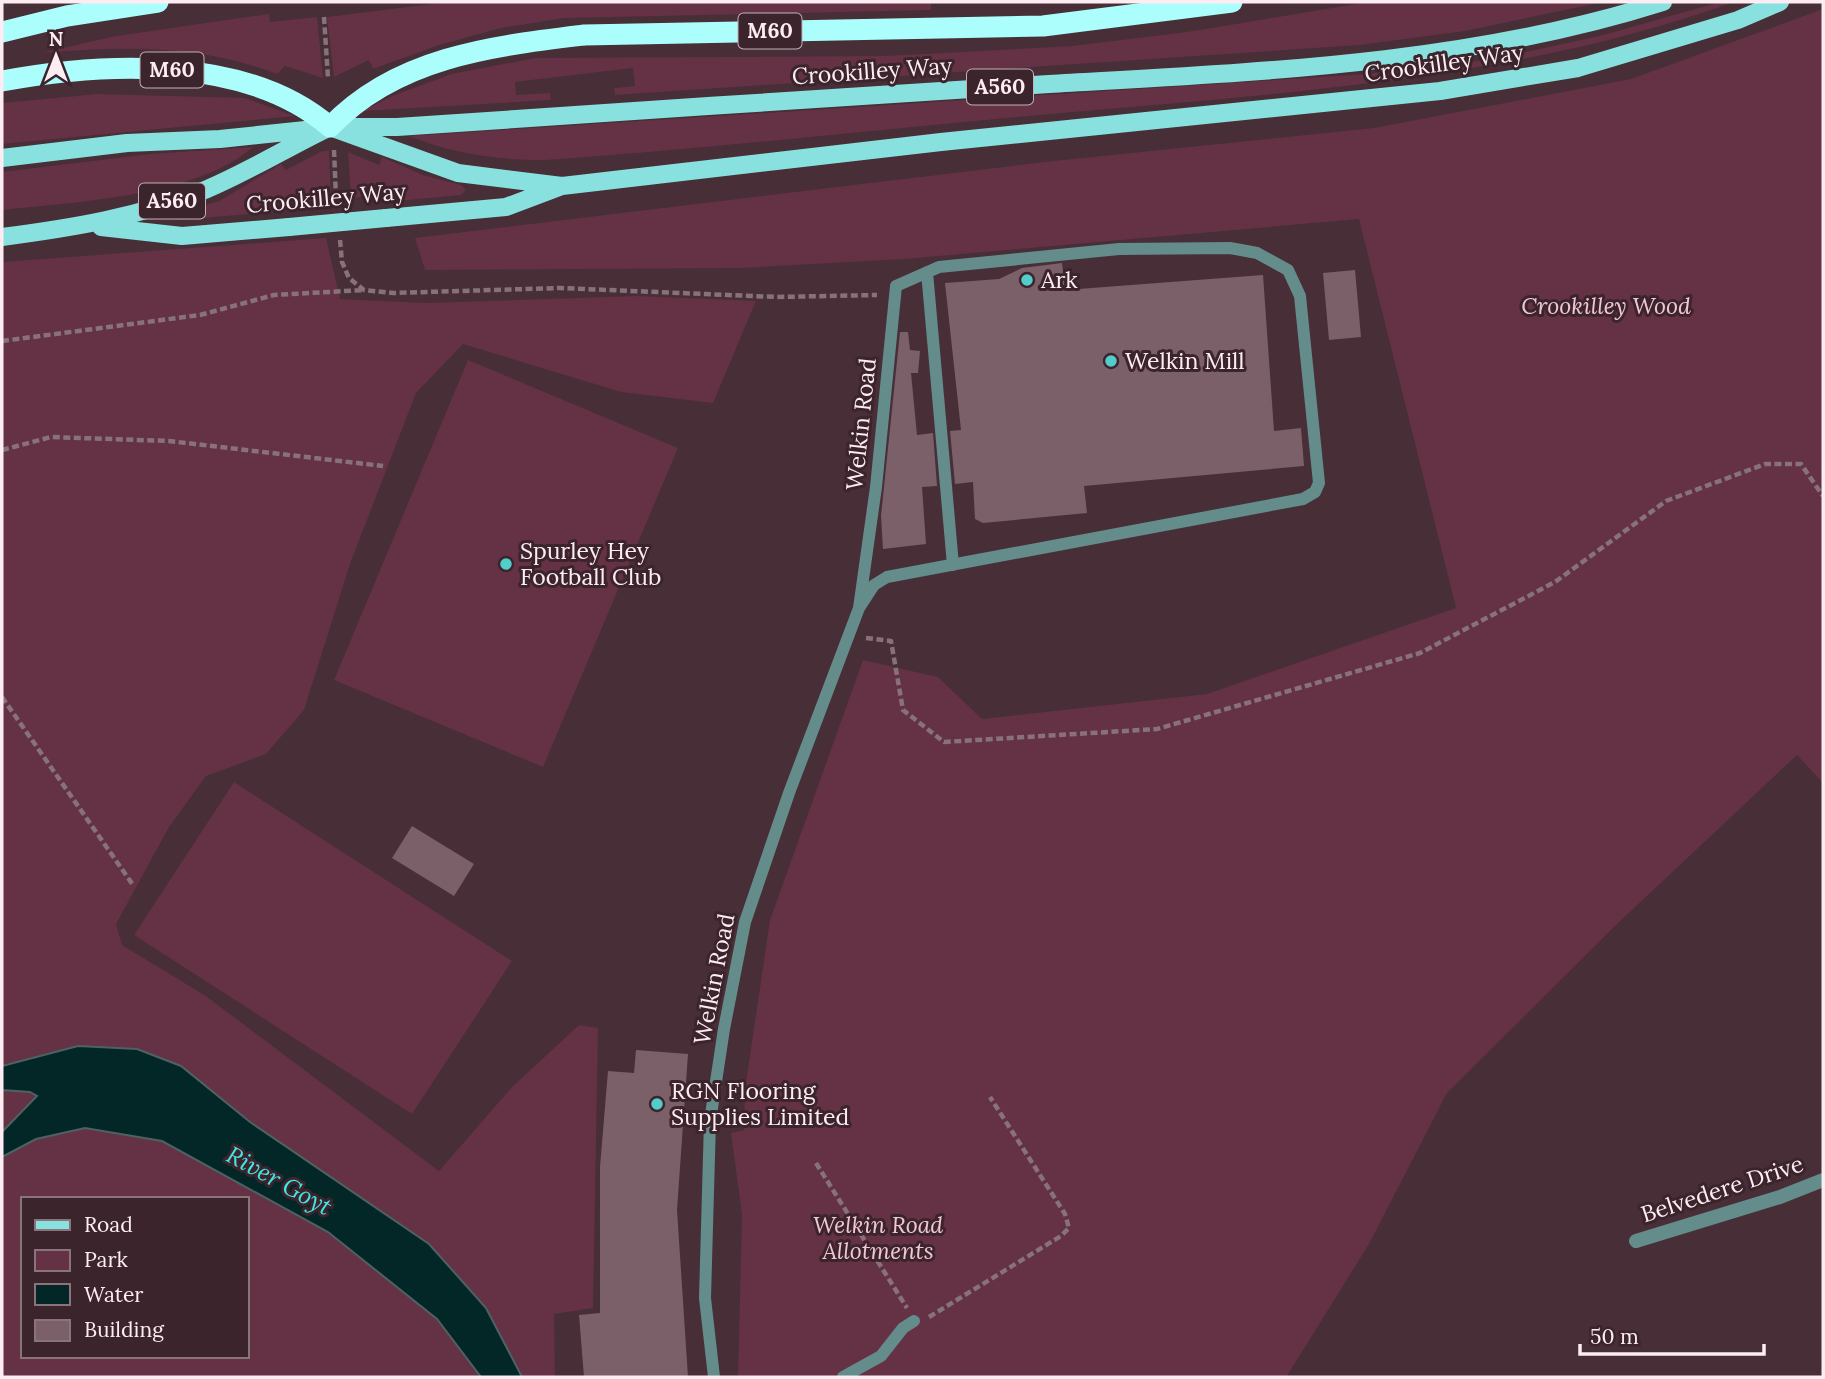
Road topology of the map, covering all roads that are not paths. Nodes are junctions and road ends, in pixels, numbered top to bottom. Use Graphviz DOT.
graph roads {
  1 [pos="158,2"];
  2 [pos="1232,2"];
  3 [pos="1663,2"];
  4 [pos="1780,2"];
  5 [pos="2,32"];
  6 [pos="2,81"];
  7 [pos="330,127"];
  8 [pos="2,158"];
  9 [pos="562,186"];
  10 [pos="91,225"];
  11 [pos="2,237"];
  12 [pos="927,272"];
  13 [pos="953,565"];
  14 [pos="859,608"];
  15 [pos="1823,1180"];
  16 [pos="1636,1241"];
  17 [pos="914,1321"];
  18 [pos="714,1377"];
  19 [pos="843,1377"];
  1 -- 5 [label="highway"];
  2 -- 7 [label="highway, M60"];
  3 -- 7 [label="main road, Crookilley Way / A560"];
  4 -- 9 [label="main road, Crookilley Way / A560"];
  6 -- 7 [label="highway, M60"];
  7 -- 8 [label="main road, Crookilley Way / A560"];
  7 -- 9 [label="main road, Crookilley Way / A560"];
  7 -- 10 [label="main road, Crookilley Way / A560"];
  9 -- 10 [label="main road, Crookilley Way / A560, bridge"];
  10 -- 11 [label="main road, Crookilley Way / A560"];
  12 -- 13 [label="lane"];
  12 -- 13 [label="lane"];
  12 -- 14 [label="lane, Welkin Road"];
  13 -- 14 [label="lane, Welkin Road"];
  14 -- 18 [label="lane, Welkin Road"];
  15 -- 16 [label="street, Belvedere Drive"];
  17 -- 19 [label="lane"];
}
